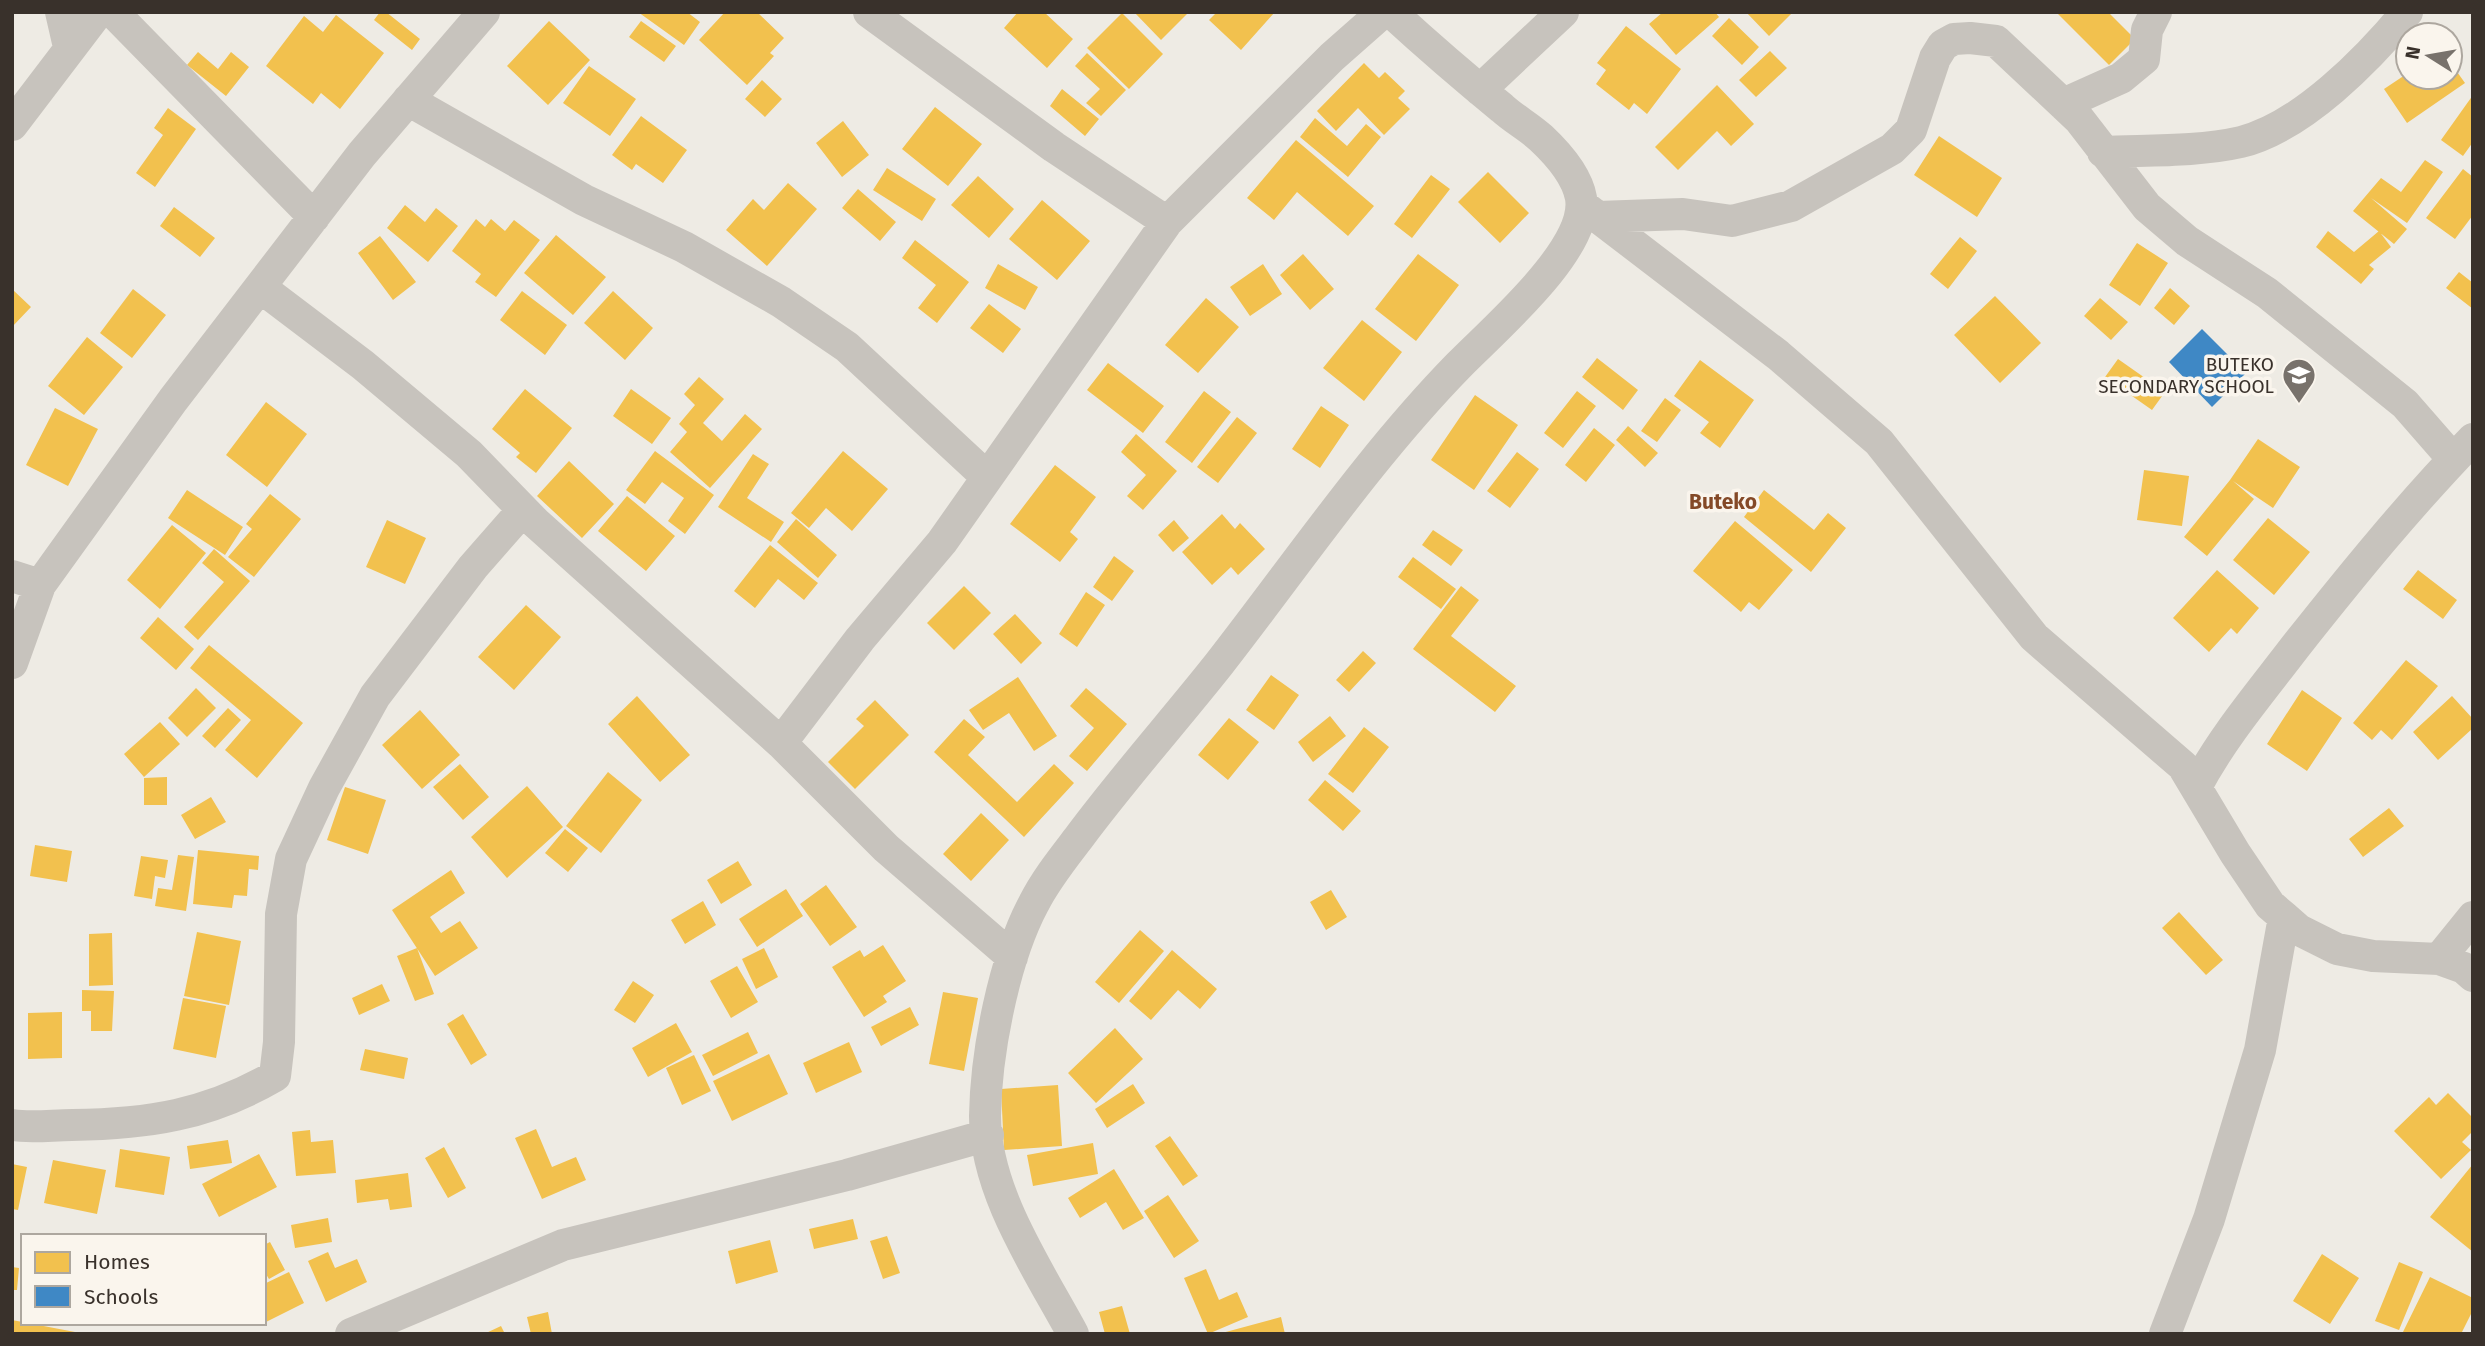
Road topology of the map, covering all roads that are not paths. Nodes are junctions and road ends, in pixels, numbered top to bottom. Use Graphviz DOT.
graph roads {
  1 [pos="61,12"];
  2 [pos="98,12"];
  3 [pos="113,12"];
  4 [pos="484,12"];
  5 [pos="869,12"];
  6 [pos="1383,12"];
  7 [pos="1391,12"];
  8 [pos="1563,12"];
  9 [pos="2156,12"];
  10 [pos="2407,12"];
  11 [pos="69,47"];
  12 [pos="1480,90"];
  13 [pos="408,100"];
  14 [pos="2063,104"];
  15 [pos="12,125"];
  16 [pos="2103,152"];
  17 [pos="1590,211"];
  18 [pos="314,217"];
  19 [pos="1167,222"];
  20 [pos="260,287"];
  21 [pos="2463,449"];
  22 [pos="987,477"];
  23 [pos="523,510"];
  24 [pos="26,580"];
  25 [pos="12,663"];
  26 [pos="781,743"];
  27 [pos="2196,787"];
  28 [pos="2284,917"];
  29 [pos="2473,917"];
  30 [pos="1012,957"];
  31 [pos="2439,959"];
  32 [pos="2473,976"];
  33 [pos="12,1125"];
  34 [pos="988,1135"];
  35 [pos="351,1334"];
  36 [pos="1073,1334"];
  37 [pos="2165,1334"];
  1 -- 11 [label="street"];
  2 -- 11 [label="street"];
  3 -- 18 [label="street"];
  4 -- 13 [label="street"];
  5 -- 19 [label="street"];
  6 -- 19 [label="street"];
  7 -- 12 [label="street"];
  8 -- 12 [label="street"];
  9 -- 14 [label="street"];
  10 -- 16 [label="street"];
  11 -- 15 [label="street"];
  12 -- 17 [label="street"];
  13 -- 18 [label="street"];
  13 -- 22 [label="street"];
  14 -- 16 [label="street"];
  14 -- 17 [label="street"];
  16 -- 21 [label="street"];
  17 -- 27 [label="street"];
  17 -- 30 [label="street"];
  18 -- 20 [label="street"];
  19 -- 22 [label="street"];
  20 -- 23 [label="street"];
  20 -- 24 [label="street"];
  21 -- 27 [label="street"];
  22 -- 26 [label="street"];
  23 -- 26 [label="street"];
  23 -- 33 [label="street"];
  24 -- 25 [label="street"];
  26 -- 30 [label="street"];
  27 -- 28 [label="street"];
  28 -- 31 [label="street"];
  28 -- 37 [label="street"];
  29 -- 31 [label="street"];
  30 -- 34 [label="street"];
  31 -- 32 [label="street"];
  34 -- 35 [label="street"];
  34 -- 36 [label="street"];
}
